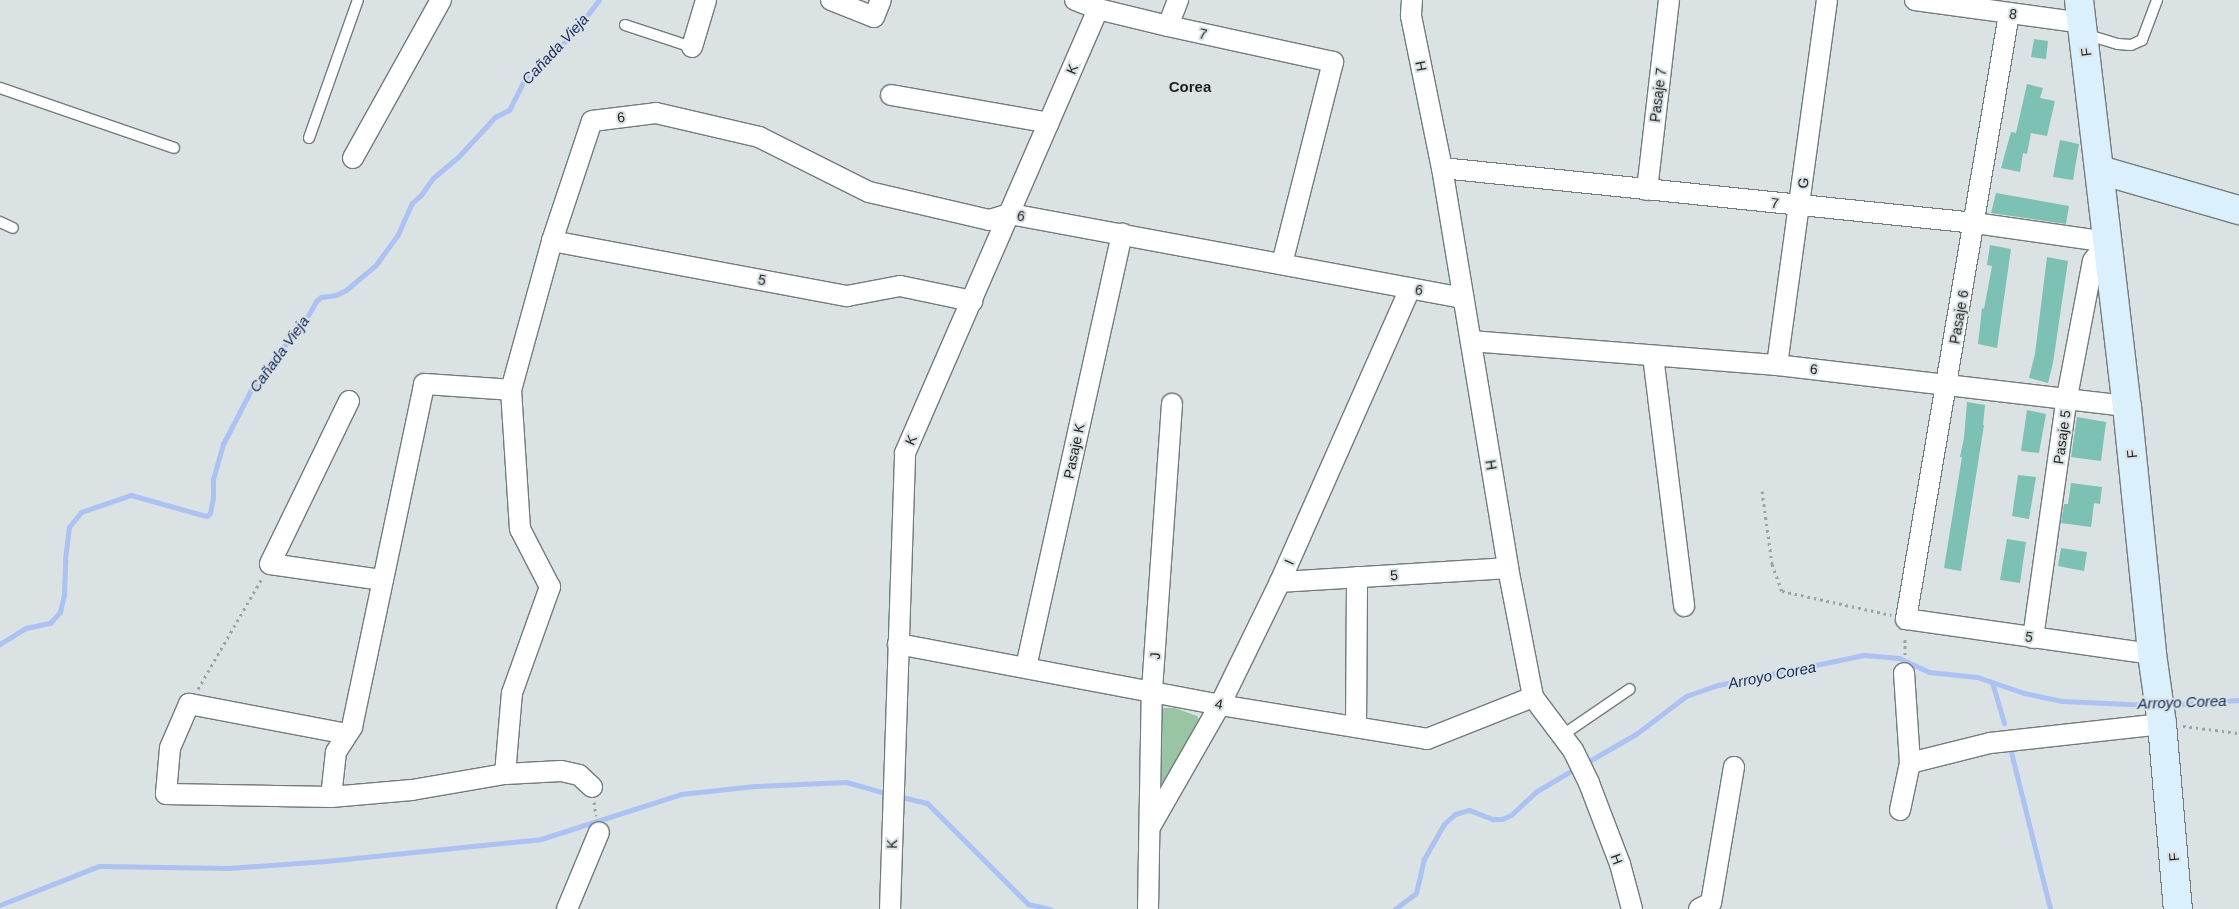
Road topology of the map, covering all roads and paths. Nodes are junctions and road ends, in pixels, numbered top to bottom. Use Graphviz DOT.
graph roads {
  1 [pos="358,0"];
  2 [pos="441,0"];
  3 [pos="706,0"];
  4 [pos="831,0"];
  5 [pos="881,0"];
  6 [pos="1078,0"];
  7 [pos="1178,0"];
  8 [pos="1412,0"];
  9 [pos="1669,0"];
  10 [pos="1828,0"];
  11 [pos="1915,0"];
  12 [pos="2157,0"];
  13 [pos="1098,9"];
  14 [pos="2009,14"];
  15 [pos="2081,19"];
  16 [pos="625,25"];
  17 [pos="1168,26"];
  18 [pos="692,47"];
  19 [pos="0,88"];
  20 [pos="891,95"];
  21 [pos="1049,123"];
  22 [pos="309,138"];
  23 [pos="174,148"];
  24 [pos="353,158"];
  25 [pos="1442,168"];
  26 [pos="2100,170"];
  27 [pos="1647,190"];
  28 [pos="1800,205"];
  29 [pos="2239,210"];
  30 [pos="1010,214"];
  31 [pos="0,222"];
  32 [pos="1975,223"];
  33 [pos="13,228"];
  34 [pos="1122,234"];
  35 [pos="552,242"];
  36 [pos="2108,242"];
  37 [pos="1282,264"];
  38 [pos="1410,288"];
  39 [pos="1463,298"];
  40 [pos="972,301"];
  41 [pos="1471,341"];
  42 [pos="1653,356"];
  43 [pos="1777,365"];
  44 [pos="1948,384"];
  45 [pos="511,390"];
  46 [pos="2068,398"];
  47 [pos="349,401"];
  48 [pos="1172,404"];
  49 [pos="2127,406"];
  50 [pos="1762,491"];
  51 [pos="270,564"];
  52 [pos="1508,568"];
  53 [pos="1357,578"];
  54 [pos="383,580"];
  55 [pos="1280,582"];
  56 [pos="1684,606"];
  57 [pos="1906,619"];
  58 [pos="2033,638"];
  59 [pos="898,644"];
  60 [pos="2152,654"];
  61 [pos="1026,667"];
  62 [pos="1904,673"];
  63 [pos="1630,689"];
  64 [pos="1152,690"];
  65 [pos="1533,696"];
  66 [pos="189,704"];
  67 [pos="1220,705"];
  68 [pos="2162,724"];
  69 [pos="1356,727"];
  70 [pos="2239,733"];
  71 [pos="347,734"];
  72 [pos="1567,743"];
  73 [pos="1910,764"];
  74 [pos="1734,767"];
  75 [pos="505,774"];
  76 [pos="592,787"];
  77 [pos="331,797"];
  78 [pos="1900,810"];
  79 [pos="1150,827"];
  80 [pos="599,832"];
  81 [pos="568,909"];
  82 [pos="890,909"];
  83 [pos="1148,909"];
  84 [pos="1632,909"];
  85 [pos="1699,909"];
  86 [pos="2178,909"];
  1 -- 22 [label="lane"];
  2 -- 24 [label="street"];
  3 -- 18 [label="street"];
  4 -- 5 [label="street"];
  6 -- 13 [label="street, 7"];
  7 -- 17 [label="street"];
  8 -- 25 [label="street, H"];
  9 -- 27 [label="street, Pasaje 7"];
  10 -- 28 [label="street, G"];
  11 -- 14 [label="street, 8"];
  12 -- 15 [label="lane"];
  13 -- 17 [label="street, 7"];
  13 -- 21 [label="street, K"];
  14 -- 15 [label="street, 8"];
  14 -- 32 [label="street, Pasaje 6"];
  15 -- 26 [label="street, F"];
  16 -- 18 [label="lane"];
  17 -- 37 [label="street, 7"];
  19 -- 23 [label="lane"];
  20 -- 21 [label="street"];
  21 -- 30 [label="street, K"];
  25 -- 27 [label="street, 7"];
  25 -- 39 [label="street, H"];
  26 -- 29 [label="street"];
  26 -- 36 [label="street, F"];
  27 -- 28 [label="street, 7"];
  28 -- 32 [label="street, 7"];
  28 -- 43 [label="street, G"];
  30 -- 34 [label="street, 6"];
  30 -- 35 [label="street, 6"];
  30 -- 40 [label="street, K"];
  31 -- 33 [label="lane"];
  32 -- 36 [label="street, 7"];
  32 -- 44 [label="street, Pasaje 6"];
  34 -- 37 [label="street, 6"];
  34 -- 61 [label="street, Pasaje K"];
  35 -- 40 [label="street, 5"];
  35 -- 45 [label="street"];
  36 -- 46 [label="street, Pasaje 5"];
  36 -- 49 [label="street, F"];
  37 -- 38 [label="street, 6"];
  38 -- 39 [label="street, 6"];
  38 -- 55 [label="street, I"];
  39 -- 41 [label="street, H"];
  40 -- 59 [label="street, K"];
  41 -- 42 [label="street, 6"];
  41 -- 52 [label="street, H"];
  42 -- 43 [label="street, 6"];
  42 -- 56 [label="street"];
  43 -- 44 [label="street, 6"];
  44 -- 46 [label="street, 6"];
  44 -- 57 [label="street, Pasaje 6"];
  45 -- 54 [label="street"];
  45 -- 75 [label="street"];
  46 -- 49 [label="street, 6"];
  46 -- 58 [label="street, Pasaje 5"];
  47 -- 51 [label="street"];
  48 -- 64 [label="street, J"];
  49 -- 60 [label="street, F"];
  50 -- 57 [label="path"];
  51 -- 54 [label="street"];
  51 -- 66 [label="path"];
  52 -- 53 [label="street, 5"];
  52 -- 65 [label="street, H"];
  53 -- 55 [label="street, 5"];
  53 -- 69 [label="street"];
  54 -- 71 [label="street"];
  55 -- 67 [label="street, I"];
  57 -- 58 [label="street, 5"];
  57 -- 62 [label="path"];
  58 -- 60 [label="street, 5"];
  59 -- 61 [label="street, 4"];
  59 -- 82 [label="street, K"];
  60 -- 68 [label="street, F"];
  61 -- 64 [label="street, 4"];
  62 -- 73 [label="street"];
  63 -- 72 [label="lane"];
  64 -- 67 [label="street, 4"];
  64 -- 79 [label="street, J"];
  65 -- 69 [label="street, 4"];
  65 -- 72 [label="street, H"];
  66 -- 71 [label="street"];
  66 -- 77 [label="street"];
  67 -- 69 [label="street, 4"];
  67 -- 79 [label="street, I"];
  68 -- 70 [label="path"];
  68 -- 73 [label="street"];
  68 -- 86 [label="street, F"];
  71 -- 77 [label="street"];
  72 -- 84 [label="street, H"];
  73 -- 78 [label="street"];
  74 -- 85 [label="street"];
  75 -- 76 [label="street"];
  75 -- 77 [label="street"];
  76 -- 80 [label="path"];
  79 -- 83 [label="street, J"];
  80 -- 81 [label="street"];
}
